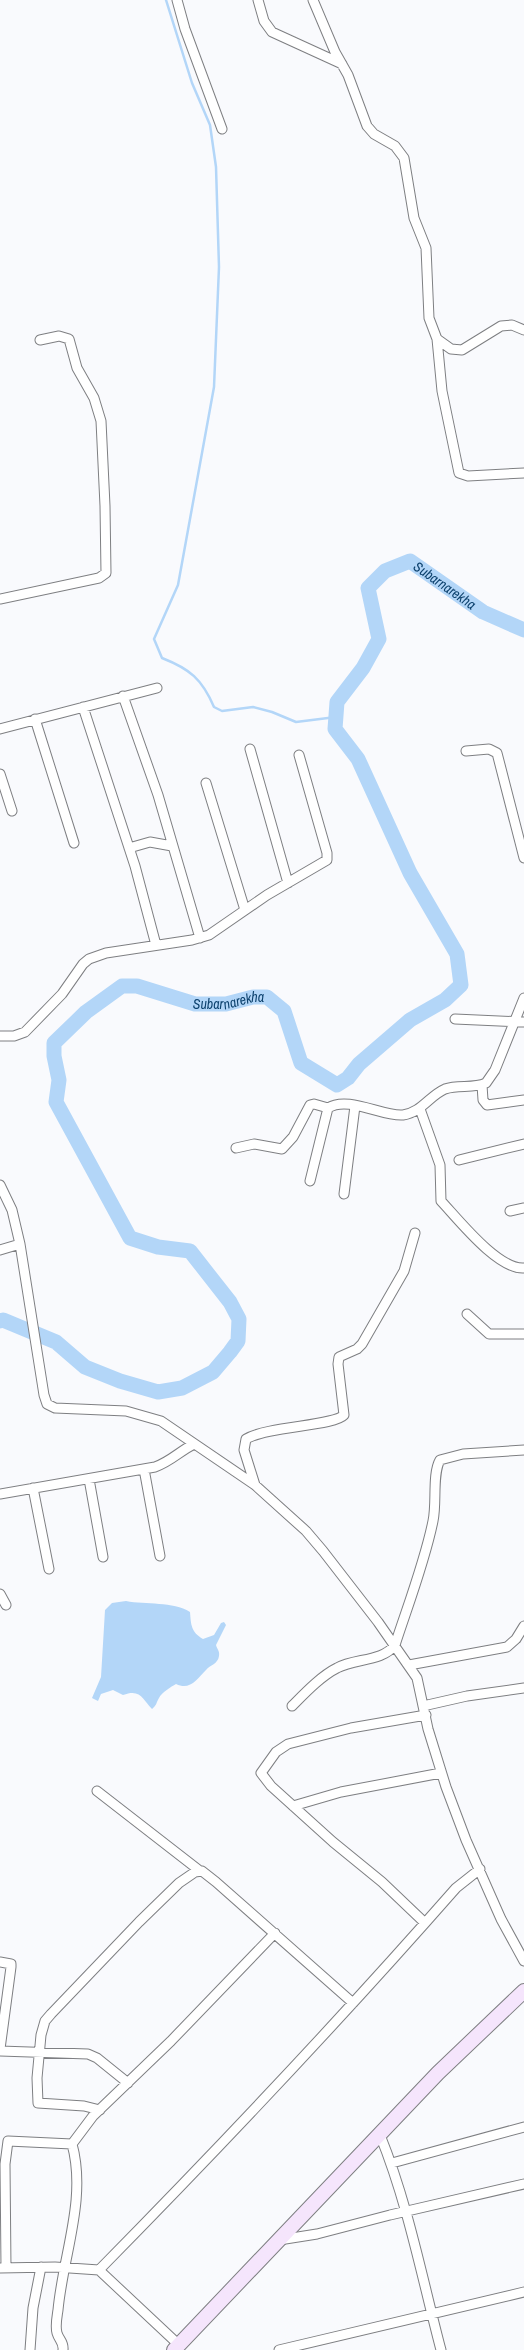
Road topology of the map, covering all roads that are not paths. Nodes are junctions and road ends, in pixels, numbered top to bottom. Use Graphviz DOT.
graph roads {
  1 [pos="177,0"];
  2 [pos="258,0"];
  3 [pos="313,0"];
  4 [pos="342,64"];
  5 [pos="222,128"];
  6 [pos="524,330"];
  7 [pos="437,339"];
  8 [pos="40,340"];
  9 [pos="524,473"];
  10 [pos="0,599"];
  11 [pos="157,688"];
  12 [pos="123,696"];
  13 [pos="83,707"];
  14 [pos="34,719"];
  15 [pos="0,728"];
  16 [pos="250,749"];
  17 [pos="466,751"];
  18 [pos="299,755"];
  19 [pos="0,774"];
  20 [pos="206,783"];
  21 [pos="12,811"];
  22 [pos="74,843"];
  23 [pos="172,846"];
  24 [pos="129,848"];
  25 [pos="524,858"];
  26 [pos="288,883"];
  27 [pos="245,910"];
  28 [pos="200,938"];
  29 [pos="156,945"];
  30 [pos="524,998"];
  31 [pos="455,1019"];
  32 [pos="520,1022"];
  33 [pos="0,1036"];
  34 [pos="482,1085"];
  35 [pos="524,1100"];
  36 [pos="355,1106"];
  37 [pos="328,1108"];
  38 [pos="420,1109"];
  39 [pos="524,1144"];
  40 [pos="236,1148"];
  41 [pos="459,1160"];
  42 [pos="310,1181"];
  43 [pos="0,1185"];
  44 [pos="344,1194"];
  45 [pos="524,1208"];
  46 [pos="510,1211"];
  47 [pos="416,1233"];
  48 [pos="20,1244"];
  49 [pos="0,1250"];
  50 [pos="524,1268"];
  51 [pos="467,1314"];
  52 [pos="524,1334"];
  53 [pos="194,1444"];
  54 [pos="524,1450"];
  55 [pos="144,1470"];
  56 [pos="89,1479"];
  57 [pos="255,1485"];
  58 [pos="33,1488"];
  59 [pos="0,1494"];
  60 [pos="160,1556"];
  61 [pos="103,1557"];
  62 [pos="49,1569"];
  63 [pos="0,1594"];
  64 [pos="6,1604"];
  65 [pos="524,1626"];
  66 [pos="395,1645"];
  67 [pos="409,1665"];
  68 [pos="524,1688"];
  69 [pos="292,1706"];
  70 [pos="425,1710"];
  71 [pos="441,1774"];
  72 [pos="97,1791"];
  73 [pos="293,1806"];
  74 [pos="480,1869"];
  75 [pos="200,1871"];
  76 [pos="425,1923"];
  77 [pos="274,1933"];
  78 [pos="524,1961"];
  79 [pos="0,1962"];
  80 [pos="524,1991"];
  81 [pos="354,2003"];
  82 [pos="0,2050"];
  83 [pos="40,2051"];
  84 [pos="128,2083"];
  85 [pos="100,2110"];
  86 [pos="524,2127"];
  87 [pos="380,2135"];
  88 [pos="72,2144"];
  89 [pos="392,2163"];
  90 [pos="524,2184"];
  91 [pos="405,2212"];
  92 [pos="3,2214"];
  93 [pos="279,2240"];
  94 [pos="41,2267"];
  95 [pos="3,2268"];
  96 [pos="65,2268"];
  97 [pos="98,2270"];
  98 [pos="524,2292"];
  99 [pos="431,2313"];
  100 [pos="176,2348"];
  101 [pos="30,2350"];
  102 [pos="63,2350"];
  103 [pos="279,2350"];
  104 [pos="441,2350"];
  1 -- 5 [label="street"];
  2 -- 4 [label="street"];
  3 -- 4 [label="street"];
  4 -- 7 [label="street"];
  6 -- 7 [label="street"];
  7 -- 9 [label="street"];
  8 -- 10 [label="street"];
  11 -- 12 [label="street"];
  12 -- 13 [label="street"];
  12 -- 23 [label="street"];
  13 -- 14 [label="street"];
  13 -- 24 [label="street"];
  14 -- 15 [label="street"];
  14 -- 22 [label="street"];
  16 -- 26 [label="street"];
  17 -- 25 [label="street"];
  18 -- 26 [label="street"];
  19 -- 21 [label="street"];
  20 -- 27 [label="street"];
  23 -- 24 [label="street"];
  23 -- 28 [label="street"];
  24 -- 29 [label="street"];
  26 -- 27 [label="street"];
  27 -- 28 [label="street"];
  28 -- 29 [label="street"];
  29 -- 33 [label="street"];
  30 -- 32 [label="street"];
  31 -- 32 [label="street"];
  32 -- 34 [label="street"];
  34 -- 35 [label="street"];
  34 -- 38 [label="street"];
  36 -- 37 [label="street"];
  36 -- 38 [label="street"];
  36 -- 44 [label="street"];
  37 -- 40 [label="street"];
  37 -- 42 [label="street"];
  38 -- 50 [label="street"];
  39 -- 41 [label="street"];
  43 -- 48 [label="street"];
  45 -- 46 [label="street"];
  47 -- 57 [label="street"];
  48 -- 49 [label="street"];
  48 -- 53 [label="street"];
  51 -- 52 [label="street"];
  53 -- 55 [label="street"];
  53 -- 57 [label="street"];
  54 -- 66 [label="street"];
  55 -- 56 [label="street"];
  55 -- 60 [label="street"];
  56 -- 58 [label="street"];
  56 -- 61 [label="street"];
  57 -- 66 [label="street"];
  58 -- 59 [label="street"];
  58 -- 62 [label="street"];
  63 -- 64 [label="street"];
  65 -- 67 [label="street"];
  66 -- 67 [label="street"];
  66 -- 69 [label="street"];
  67 -- 70 [label="street"];
  68 -- 70 [label="street"];
  70 -- 71 [label="street"];
  70 -- 73 [label="street"];
  71 -- 73 [label="street"];
  71 -- 74 [label="street"];
  72 -- 75 [label="street"];
  73 -- 76 [label="street"];
  74 -- 76 [label="street"];
  74 -- 78 [label="street"];
  75 -- 77 [label="street"];
  75 -- 83 [label="street"];
  76 -- 81 [label="street"];
  77 -- 81 [label="street"];
  77 -- 84 [label="street"];
  79 -- 82 [label="street"];
  80 -- 87 [label="street"];
  81 -- 97 [label="street"];
  82 -- 83 [label="street"];
  83 -- 84 [label="street"];
  83 -- 85 [label="street"];
  84 -- 85 [label="street"];
  85 -- 88 [label="street"];
  86 -- 89 [label="street"];
  87 -- 89 [label="street"];
  87 -- 93 [label="street"];
  88 -- 92 [label="street"];
  88 -- 96 [label="street"];
  89 -- 91 [label="street"];
  90 -- 91 [label="street"];
  91 -- 93 [label="street"];
  91 -- 99 [label="street"];
  92 -- 95 [label="street"];
  93 -- 100 [label="street"];
  94 -- 95 [label="street"];
  94 -- 96 [label="street"];
  94 -- 101 [label="street"];
  96 -- 97 [label="street"];
  96 -- 102 [label="street"];
  97 -- 100 [label="street"];
  98 -- 99 [label="street"];
  99 -- 103 [label="street"];
  99 -- 104 [label="street"];
}
